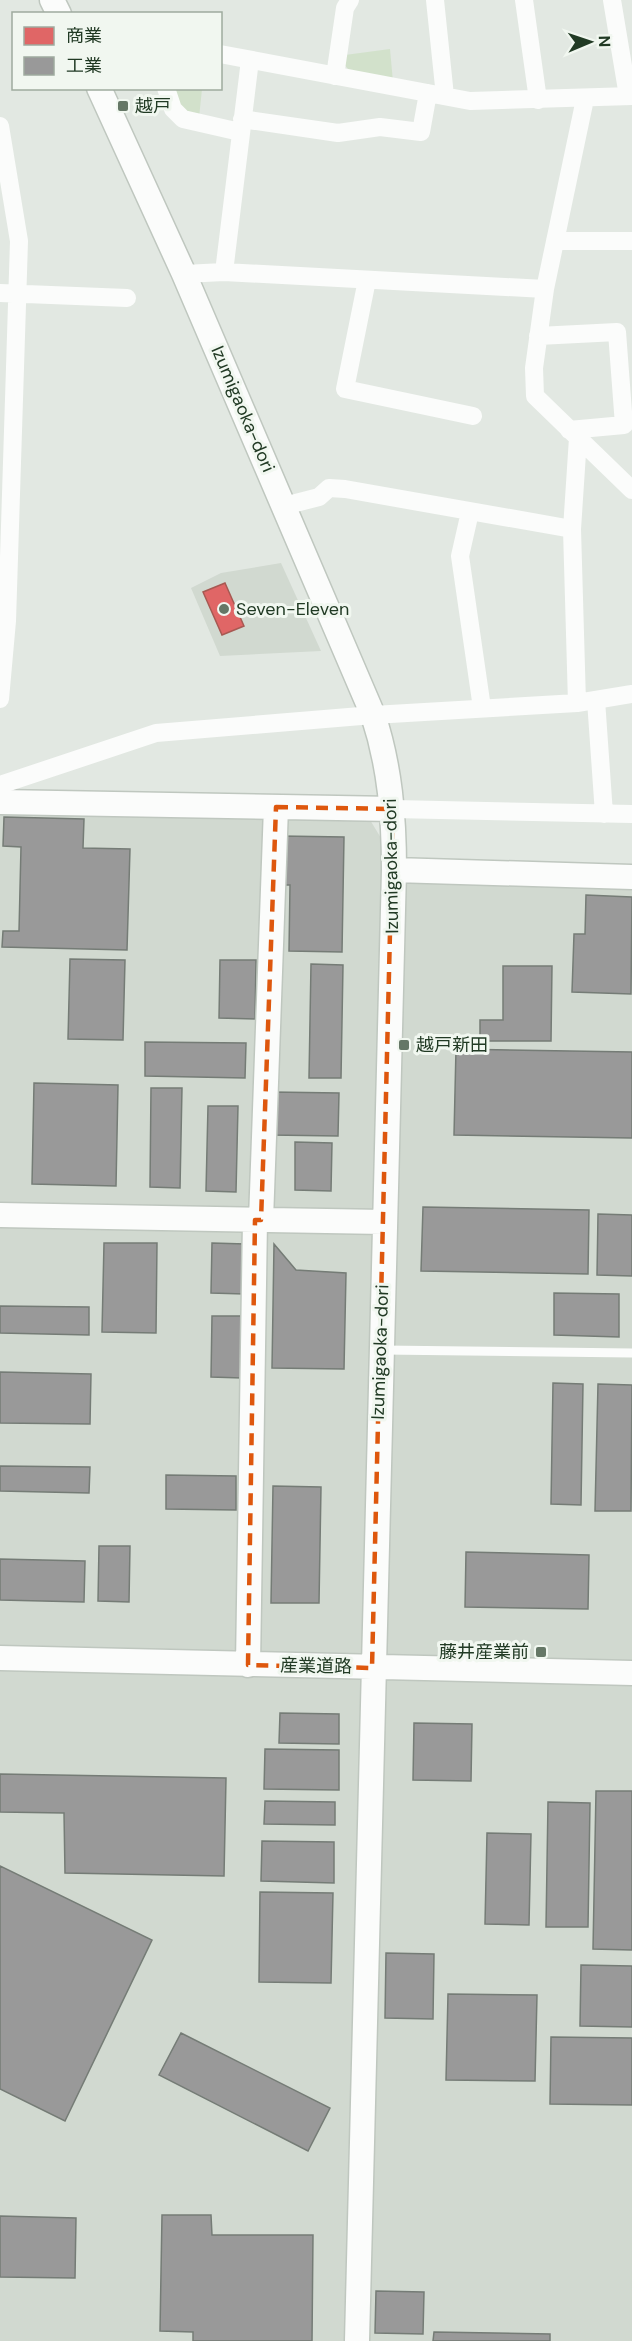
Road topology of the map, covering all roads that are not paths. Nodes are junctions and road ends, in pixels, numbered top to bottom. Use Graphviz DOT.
graph roads {
  1 [pos="350,0"];
  2 [pos="435,0"];
  3 [pos="524,0"];
  4 [pos="612,0"];
  5 [pos="222,54"];
  6 [pos="250,60"];
  7 [pos="335,76"];
  8 [pos="100,90"];
  9 [pos="167,90"];
  10 [pos="437,94"];
  11 [pos="630,96"];
  12 [pos="585,99"];
  13 [pos="538,100"];
  14 [pos="0,126"];
  15 [pos="241,126"];
  16 [pos="555,241"];
  17 [pos="632,241"];
  18 [pos="224,272"];
  19 [pos="184,274"];
  20 [pos="367,280"];
  21 [pos="545,289"];
  22 [pos="0,292"];
  23 [pos="19,293"];
  24 [pos="127,298"];
  25 [pos="538,336"];
  26 [pos="8,364"];
  27 [pos="473,416"];
  28 [pos="573,434"];
  29 [pos="6,466"];
  30 [pos="632,490"];
  31 [pos="284,506"];
  32 [pos="470,512"];
  33 [pos="572,529"];
  34 [pos="4,569"];
  35 [pos="632,694"];
  36 [pos="0,699"];
  37 [pos="596,700"];
  38 [pos="577,703"];
  39 [pos="482,708"];
  40 [pos="373,715"];
  41 [pos="0,785"];
  42 [pos="0,801"];
  43 [pos="276,807"];
  44 [pos="393,809"];
  45 [pos="604,814"];
  46 [pos="632,814"];
  47 [pos="394,870"];
  48 [pos="632,877"];
  49 [pos="0,1215"];
  50 [pos="258,1220"];
  51 [pos="384,1222"];
  52 [pos="380,1350"];
  53 [pos="632,1353"];
  54 [pos="0,1658"];
  55 [pos="248,1665"];
  56 [pos="372,1668"];
  57 [pos="632,1673"];
  58 [pos="357,2341"];
  1 -- 7 [label="street"];
  2 -- 10 [label="street"];
  3 -- 13 [label="street"];
  4 -- 11 [label="street"];
  5 -- 6 [label="street"];
  6 -- 7 [label="street"];
  6 -- 15 [label="street"];
  7 -- 10 [label="street"];
  8 -- 19 [label="street, Izumigaoka-dori"];
  9 -- 15 [label="street"];
  10 -- 13 [label="street"];
  10 -- 15 [label="street"];
  11 -- 12 [label="street"];
  12 -- 13 [label="street"];
  12 -- 16 [label="street"];
  14 -- 23 [label="street"];
  15 -- 18 [label="street"];
  16 -- 17 [label="street"];
  16 -- 21 [label="street"];
  18 -- 19 [label="street"];
  18 -- 20 [label="street"];
  19 -- 31 [label="street, Izumigaoka-dori"];
  20 -- 21 [label="street"];
  20 -- 27 [label="street"];
  21 -- 25 [label="street"];
  22 -- 23 [label="street"];
  23 -- 24 [label="street"];
  23 -- 26 [label="street"];
  25 -- 28 [label="street"];
  25 -- 28 [label="street"];
  26 -- 29 [label="street"];
  28 -- 30 [label="street"];
  28 -- 33 [label="street"];
  29 -- 34 [label="street"];
  31 -- 32 [label="street"];
  31 -- 40 [label="street, Izumigaoka-dori"];
  32 -- 33 [label="street"];
  32 -- 39 [label="street"];
  33 -- 38 [label="street"];
  34 -- 36 [label="street"];
  35 -- 37 [label="street"];
  37 -- 38 [label="street"];
  37 -- 45 [label="street"];
  38 -- 39 [label="street"];
  39 -- 40 [label="street"];
  40 -- 41 [label="street"];
  40 -- 44 [label="street, Izumigaoka-dori"];
  42 -- 43 [label="street"];
  43 -- 44 [label="street"];
  43 -- 50 [label="street"];
  44 -- 45 [label="street"];
  44 -- 47 [label="street, Izumigaoka-dori"];
  45 -- 46 [label="street"];
  47 -- 48 [label="street"];
  47 -- 51 [label="street, Izumigaoka-dori"];
  49 -- 50 [label="street"];
  50 -- 51 [label="street"];
  50 -- 55 [label="street"];
  51 -- 52 [label="street, Izumigaoka-dori"];
  52 -- 53 [label="lane"];
  52 -- 56 [label="street, Izumigaoka-dori"];
  54 -- 55 [label="street, 産業道路"];
  55 -- 56 [label="street, 産業道路"];
  56 -- 57 [label="street, 産業道路"];
  56 -- 58 [label="street, Izumigaoka-dori"];
}
